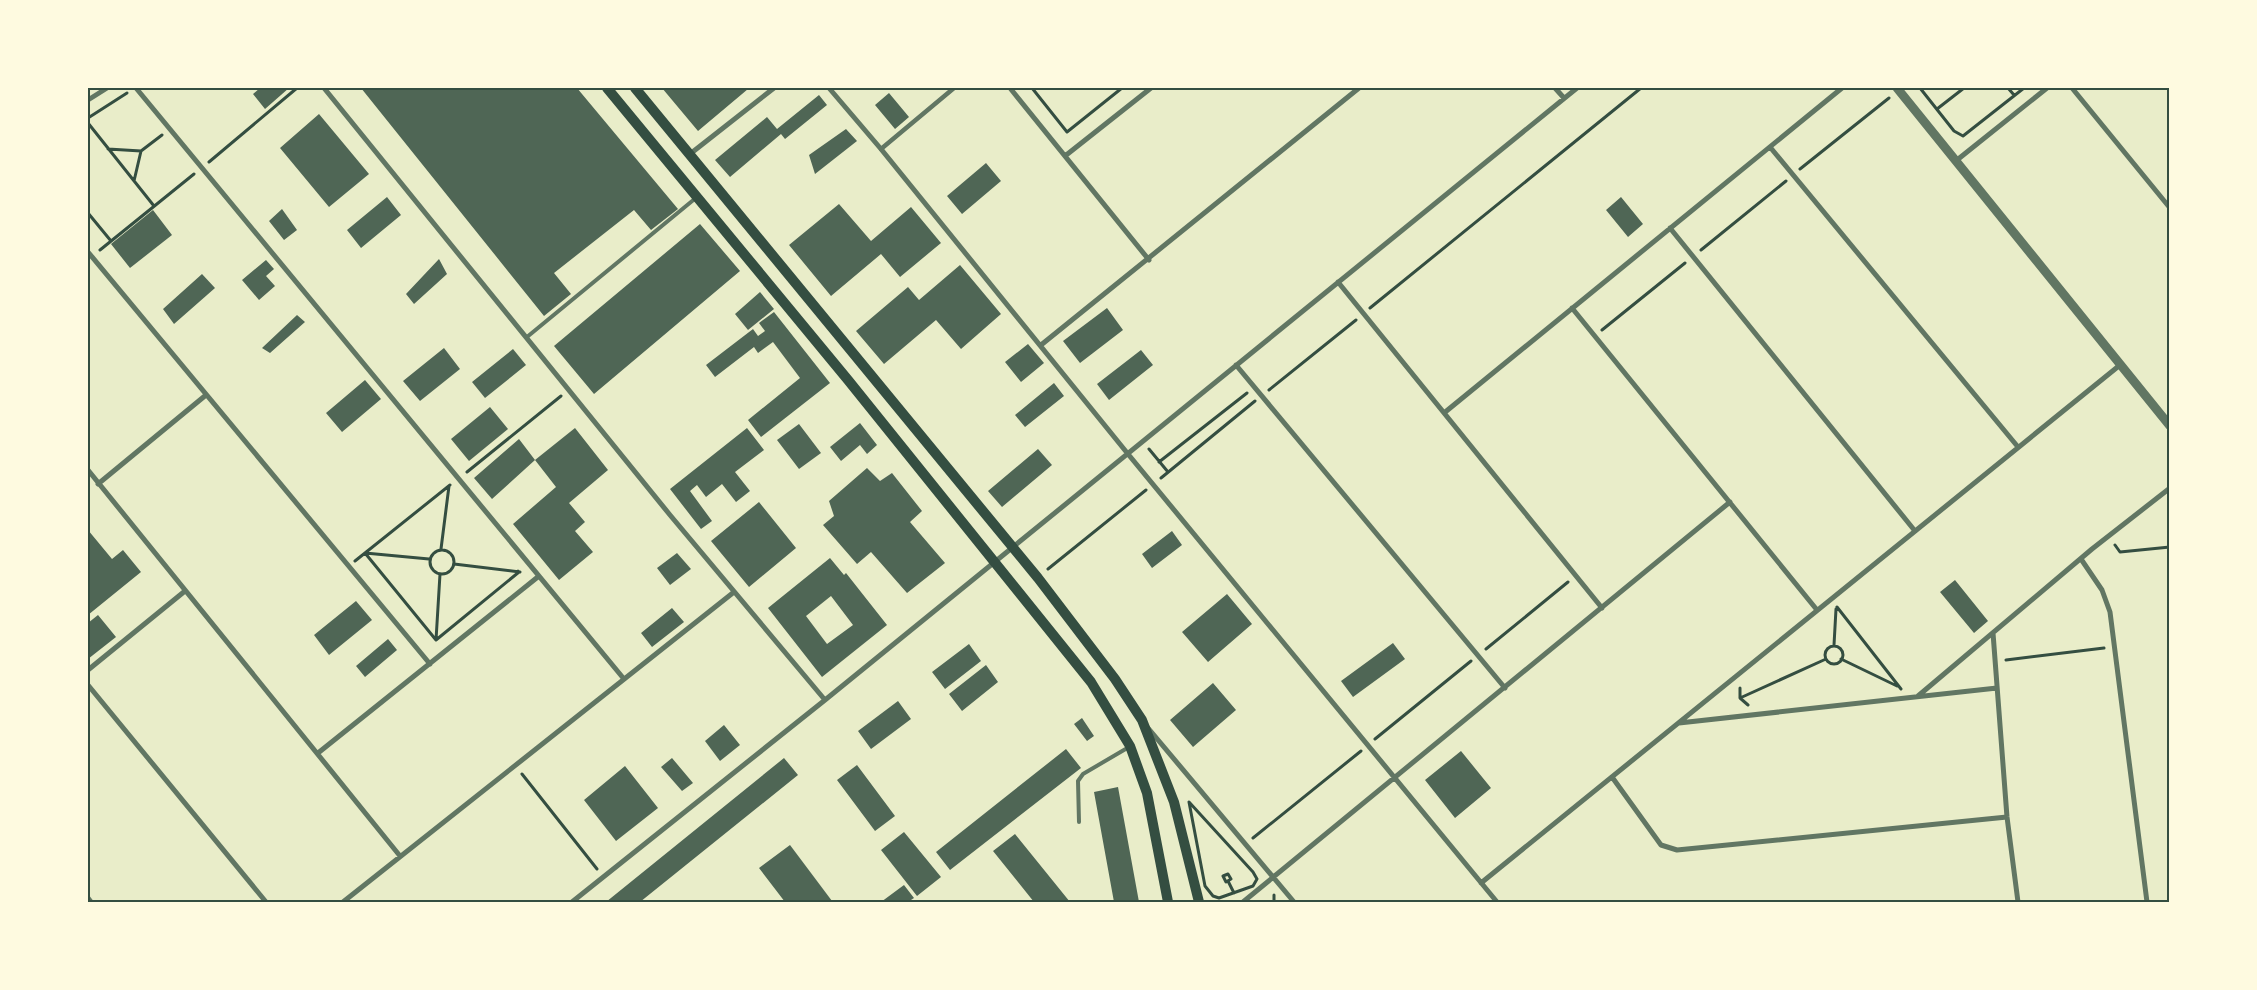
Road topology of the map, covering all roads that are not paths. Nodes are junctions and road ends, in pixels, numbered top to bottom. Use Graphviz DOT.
graph roads {
  1 [pos="107,88"];
  2 [pos="136,88"];
  3 [pos="324,88"];
  4 [pos="607,88"];
  5 [pos="635,88"];
  6 [pos="774,88"];
  7 [pos="828,88"];
  8 [pos="954,88"];
  9 [pos="1010,88"];
  10 [pos="1151,88"];
  11 [pos="1359,88"];
  12 [pos="1555,88"];
  13 [pos="1577,88"];
  14 [pos="1842,88"];
  15 [pos="2047,88"];
  16 [pos="2072,88"];
  17 [pos="1898,89"];
  18 [pos="1564,98"];
  19 [pos="88,100"];
  20 [pos="1770,147"];
  21 [pos="881,149"];
  22 [pos="690,154"];
  23 [pos="1065,156"];
  24 [pos="1957,160"];
  25 [pos="697,197"];
  26 [pos="2170,208"];
  27 [pos="1670,228"];
  28 [pos="88,252"];
  29 [pos="1149,260"];
  30 [pos="1338,282"];
  31 [pos="1572,308"];
  32 [pos="527,338"];
  33 [pos="1042,345"];
  34 [pos="1236,365"];
  35 [pos="2120,365"];
  36 [pos="206,395"];
  37 [pos="1444,413"];
  38 [pos="2170,426"];
  39 [pos="2018,447"];
  40 [pos="1128,454"];
  41 [pos="88,470"];
  42 [pos="98,484"];
  43 [pos="2170,488"];
  44 [pos="1730,502"];
  45 [pos="1915,531"];
  46 [pos="1012,547"];
  47 [pos="2080,559"];
  48 [pos="995,562"];
  49 [pos="539,576"];
  50 [pos="185,591"];
  51 [pos="734,592"];
  52 [pos="1602,608"];
  53 [pos="1818,610"];
  54 [pos="1993,632"];
  55 [pos="430,664"];
  56 [pos="88,670"];
  57 [pos="624,679"];
  58 [pos="88,685"];
  59 [pos="1504,688"];
  60 [pos="1997,688"];
  61 [pos="1918,696"];
  62 [pos="825,700"];
  63 [pos="1142,720"];
  64 [pos="1678,723"];
  65 [pos="1130,746"];
  66 [pos="318,753"];
  67 [pos="1612,777"];
  68 [pos="1395,779"];
  69 [pos="2007,817"];
  70 [pos="1079,822"];
  71 [pos="400,856"];
  72 [pos="1274,879"];
  73 [pos="1481,884"];
  74 [pos="88,898"];
  75 [pos="91,902"];
  76 [pos="266,902"];
  77 [pos="343,902"];
  78 [pos="572,902"];
  79 [pos="1168,902"];
  80 [pos="1199,902"];
  81 [pos="1243,902"];
  82 [pos="1294,902"];
  83 [pos="1497,902"];
  84 [pos="2018,902"];
  85 [pos="2146,902"];
  1 -- 19 [label="street"];
  2 -- 49 [label="street"];
  3 -- 32 [label="street"];
  4 -- 25 [label="main road"];
  5 -- 22 [label="main road"];
  6 -- 22 [label="street"];
  7 -- 21 [label="street"];
  8 -- 21 [label="street"];
  9 -- 23 [label="street"];
  10 -- 23 [label="street"];
  11 -- 29 [label="street"];
  12 -- 18 [label="street"];
  13 -- 18 [label="street"];
  14 -- 20 [label="street"];
  15 -- 24 [label="street"];
  16 -- 26 [label="street"];
  17 -- 24 [label="street"];
  18 -- 30 [label="street"];
  20 -- 27 [label="street"];
  20 -- 39 [label="street"];
  21 -- 33 [label="street"];
  22 -- 46 [label="main road"];
  23 -- 29 [label="street"];
  24 -- 35 [label="street"];
  25 -- 32 [label="lane"];
  25 -- 48 [label="main road"];
  27 -- 31 [label="street"];
  27 -- 45 [label="street"];
  28 -- 36 [label="street"];
  29 -- 33 [label="street"];
  30 -- 34 [label="street"];
  30 -- 37 [label="street"];
  31 -- 37 [label="street"];
  31 -- 44 [label="street"];
  32 -- 51 [label="street"];
  33 -- 40 [label="street"];
  34 -- 40 [label="street"];
  34 -- 59 [label="street"];
  35 -- 38 [label="street"];
  35 -- 39 [label="street"];
  36 -- 42 [label="street"];
  36 -- 55 [label="street"];
  37 -- 52 [label="street"];
  39 -- 45 [label="street"];
  40 -- 46 [label="street"];
  40 -- 68 [label="street"];
  41 -- 42 [label="street"];
  42 -- 50 [label="street"];
  43 -- 47 [label="street"];
  44 -- 52 [label="street"];
  44 -- 53 [label="street"];
  45 -- 53 [label="street"];
  46 -- 48 [label="street"];
  46 -- 63 [label="main road"];
  47 -- 54 [label="street"];
  47 -- 85 [label="street"];
  48 -- 62 [label="street"];
  48 -- 65 [label="main road"];
  49 -- 55 [label="street"];
  49 -- 57 [label="street"];
  50 -- 56 [label="street"];
  50 -- 66 [label="street"];
  51 -- 57 [label="street"];
  51 -- 62 [label="street"];
  52 -- 59 [label="street"];
  53 -- 64 [label="street"];
  54 -- 60 [label="street"];
  54 -- 61 [label="street"];
  55 -- 66 [label="street"];
  57 -- 71 [label="street"];
  58 -- 76 [label="street"];
  59 -- 68 [label="street"];
  60 -- 61 [label="street"];
  60 -- 69 [label="street"];
  61 -- 64 [label="street"];
  62 -- 78 [label="street"];
  63 -- 72 [label="street"];
  63 -- 80 [label="main road"];
  64 -- 67 [label="street"];
  65 -- 70 [label="lane"];
  65 -- 79 [label="main road"];
  66 -- 71 [label="street"];
  67 -- 69 [label="street"];
  67 -- 73 [label="street"];
  68 -- 72 [label="street"];
  68 -- 73 [label="street"];
  69 -- 84 [label="street"];
  71 -- 77 [label="street"];
  72 -- 81 [label="street"];
  72 -- 82 [label="street"];
  73 -- 83 [label="street"];
  74 -- 75 [label="street"];
}
